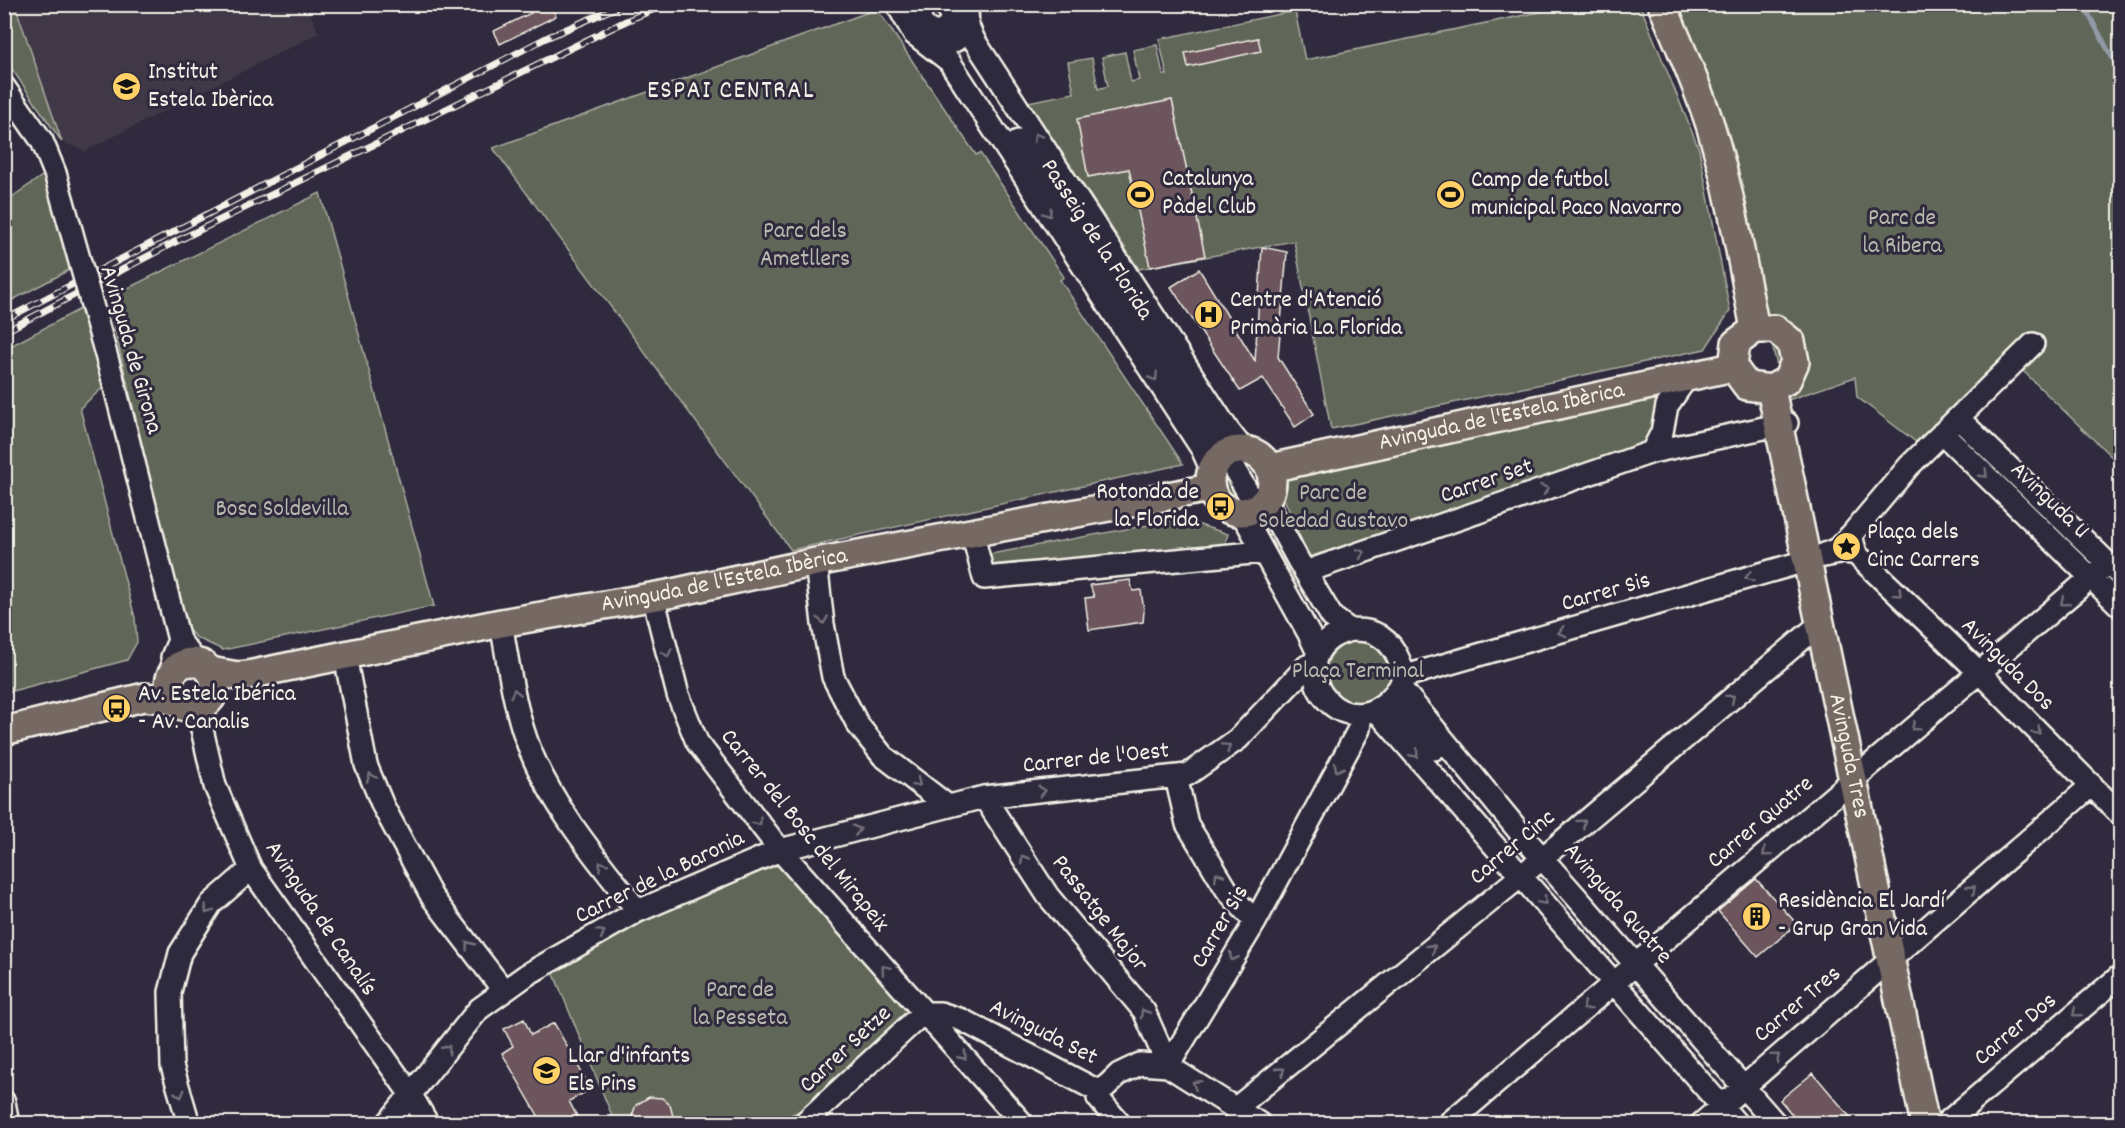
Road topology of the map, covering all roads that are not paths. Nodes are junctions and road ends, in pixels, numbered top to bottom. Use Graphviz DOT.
graph roads {
  1 [pos="897,4"];
  2 [pos="908,4"];
  3 [pos="927,4"];
  4 [pos="944,4"];
  5 [pos="1662,4"];
  6 [pos="909,26"];
  7 [pos="957,28"];
  8 [pos="931,46"];
  9 [pos="4,87"];
  10 [pos="1755,328"];
  11 [pos="2033,344"];
  12 [pos="1733,367"];
  13 [pos="1687,377"];
  14 [pos="1771,390"];
  15 [pos="1958,418"];
  16 [pos="1783,424"];
  17 [pos="1942,433"];
  18 [pos="1652,452"];
  19 [pos="1223,463"];
  20 [pos="1270,468"];
  21 [pos="1254,506"];
  22 [pos="972,532"];
  23 [pos="1853,544"];
  24 [pos="1263,552"];
  25 [pos="1815,558"];
  26 [pos="816,562"];
  27 [pos="2115,569"];
  28 [pos="1305,572"];
  29 [pos="2092,578"];
  30 [pos="653,596"];
  31 [pos="2121,606"];
  32 [pos="501,622"];
  33 [pos="1319,623"];
  34 [pos="1820,624"];
  35 [pos="1350,630"];
  36 [pos="345,656"];
  37 [pos="1316,659"];
  38 [pos="1980,674"];
  39 [pos="193,689"];
  40 [pos="1400,690"];
  41 [pos="1368,713"];
  42 [pos="4,731"];
  43 [pos="1176,777"];
  44 [pos="1853,779"];
  45 [pos="2092,785"];
  46 [pos="984,797"];
  47 [pos="948,806"];
  48 [pos="2121,814"];
  49 [pos="780,850"];
  50 [pos="1532,866"];
  51 [pos="250,869"];
  52 [pos="638,911"];
  53 [pos="1255,922"];
  54 [pos="1890,960"];
  55 [pos="1625,973"];
  56 [pos="2121,976"];
  57 [pos="504,991"];
  58 [pos="923,1013"];
  59 [pos="1168,1066"];
  60 [pos="1100,1092"];
  61 [pos="411,1095"];
  62 [pos="1732,1096"];
  63 [pos="4,1102"];
  64 [pos="1236,1108"];
  65 [pos="804,1123"];
  66 [pos="8,1124"];
  67 [pos="189,1124"];
  68 [pos="387,1124"];
  69 [pos="428,1124"];
  70 [pos="1023,1124"];
  71 [pos="1120,1124"];
  72 [pos="1260,1124"];
  73 [pos="1448,1124"];
  74 [pos="1701,1124"];
  75 [pos="1737,1124"];
  76 [pos="1758,1124"];
  77 [pos="1776,1124"];
  78 [pos="1925,1124"];
  79 [pos="1945,1124"];
  1 -- 6 [label="street, Passeig de la Florida"];
  2 -- 6 [label="street"];
  3 -- 7 [label="street"];
  4 -- 7 [label="street, Passeig de la Florida"];
  5 -- 10 [label="main road"];
  6 -- 8 [label="street, Passeig de la Florida"];
  7 -- 8 [label="street"];
  7 -- 19 [label="street, Passeig de la Florida"];
  8 -- 19 [label="street, Passeig de la Florida, one-way"];
  9 -- 39 [label="street, Avinguda de Girona, bridge"];
  10 -- 12 [label="main road"];
  10 -- 14 [label="main road"];
  11 -- 15 [label="street"];
  12 -- 13 [label="main road, Avinguda de l'Estela Ibèrica"];
  12 -- 14 [label="main road"];
  13 -- 18 [label="street"];
  13 -- 20 [label="main road, Avinguda de l'Estela Ibèrica"];
  14 -- 16 [label="main road, Avinguda Tres"];
  15 -- 17 [label="street"];
  15 -- 27 [label="street, Avinguda U"];
  16 -- 18 [label="street, Carrer Set"];
  16 -- 25 [label="main road, Avinguda Tres"];
  17 -- 23 [label="street"];
  17 -- 29 [label="street, Avinguda U, one-way"];
  28 -- 18 [label="street, Carrer Set, one-way"];
  19 -- 20 [label="main road"];
  19 -- 21 [label="main road"];
  19 -- 22 [label="main road, Avinguda de l'Estela Ibèrica"];
  20 -- 21 [label="main road"];
  21 -- 24 [label="street"];
  21 -- 28 [label="street"];
  21 -- 33 [label="street"];
  22 -- 24 [label="street"];
  22 -- 26 [label="main road, Avinguda de l'Estela Ibèrica"];
  23 -- 25 [label="street, Carrer Sis"];
  23 -- 38 [label="street, Avinguda Dos, one-way"];
  24 -- 37 [label="street"];
  25 -- 34 [label="main road, Avinguda Tres"];
  25 -- 40 [label="street, Carrer Sis, one-way"];
  26 -- 30 [label="main road, Avinguda de l'Estela Ibèrica"];
  26 -- 47 [label="street, one-way"];
  27 -- 29 [label="street, Carrer Quatre"];
  28 -- 35 [label="street"];
  29 -- 31 [label="street, Avinguda U"];
  29 -- 38 [label="street, Carrer Quatre, one-way"];
  30 -- 32 [label="main road, Avinguda de l'Estela Ibèrica"];
  30 -- 49 [label="street, Carrer del Bosc del Mirapeix, one-way"];
  32 -- 36 [label="main road, Avinguda de l'Estela Ibèrica"];
  52 -- 32 [label="street, one-way"];
  34 -- 44 [label="main road, Avinguda Tres"];
  50 -- 34 [label="street, Carrer Cinc, one-way"];
  35 -- 37 [label="street"];
  35 -- 40 [label="street"];
  36 -- 39 [label="main road, Avinguda de l'Estela Ibèrica"];
  57 -- 36 [label="street, one-way"];
  37 -- 41 [label="street"];
  43 -- 37 [label="street, Carrer de l'Oest, one-way"];
  38 -- 44 [label="street, Carrer Quatre, one-way"];
  38 -- 45 [label="street, Avinguda Dos, one-way"];
  39 -- 42 [label="main road, Avinguda de l'Estela Ibèrica"];
  39 -- 51 [label="street, Avinguda de Canalís"];
  40 -- 41 [label="street"];
  40 -- 50 [label="street, Avinguda Quatre"];
  41 -- 50 [label="street, Avinguda Quatre, one-way"];
  41 -- 53 [label="street, Carrer Sis, one-way"];
  46 -- 43 [label="street, Carrer de l'Oest, one-way"];
  53 -- 43 [label="street, one-way"];
  44 -- 54 [label="main road, Avinguda Tres"];
  44 -- 55 [label="street, Carrer Quatre, one-way"];
  45 -- 48 [label="street, Avinguda Dos"];
  54 -- 45 [label="street, Carrer Tres, one-way"];
  46 -- 47 [label="street, Carrer de la Baronia"];
  59 -- 46 [label="street, Passatge Major, one-way"];
  49 -- 47 [label="street, Carrer de la Baronia, one-way"];
  49 -- 52 [label="street, Carrer de la Baronia"];
  58 -- 49 [label="street, Carrer del Bosc del Mirapeix, one-way"];
  50 -- 55 [label="street, Avinguda Quatre"];
  50 -- 55 [label="street, Avinguda Quatre, one-way"];
  64 -- 50 [label="street, Carrer Cinc, one-way"];
  51 -- 61 [label="street, Avinguda de Canalís"];
  51 -- 67 [label="street, one-way"];
  57 -- 52 [label="street, Carrer de la Baronia, one-way"];
  53 -- 59 [label="street, Carrer Sis, one-way"];
  62 -- 54 [label="street, Carrer Tres, one-way"];
  54 -- 78 [label="main road, Avinguda Tres"];
  55 -- 62 [label="street, Avinguda Quatre"];
  55 -- 62 [label="street, Avinguda Quatre"];
  55 -- 73 [label="street, Carrer Quatre, one-way"];
  56 -- 79 [label="street, Carrer Dos, one-way"];
  61 -- 57 [label="street, Carrer de la Baronia, one-way"];
  58 -- 60 [label="street, Avinguda Set"];
  58 -- 65 [label="street, Carrer Setze"];
  58 -- 70 [label="street, Carrer del Bosc del Mirapeix, one-way"];
  59 -- 60 [label="street"];
  64 -- 59 [label="street, one-way"];
  60 -- 71 [label="street, Avinguda Set"];
  61 -- 68 [label="street, Carrer de la Baronia"];
  61 -- 69 [label="street, Avinguda de Canalís"];
  62 -- 74 [label="street, Carrer Tres"];
  62 -- 75 [label="street, Avinguda Quatre"];
  62 -- 76 [label="street, Avinguda Quatre"];
  62 -- 77 [label="street, Avinguda Quatre"];
  63 -- 66 [label="street"];
  64 -- 72 [label="street"];
}
